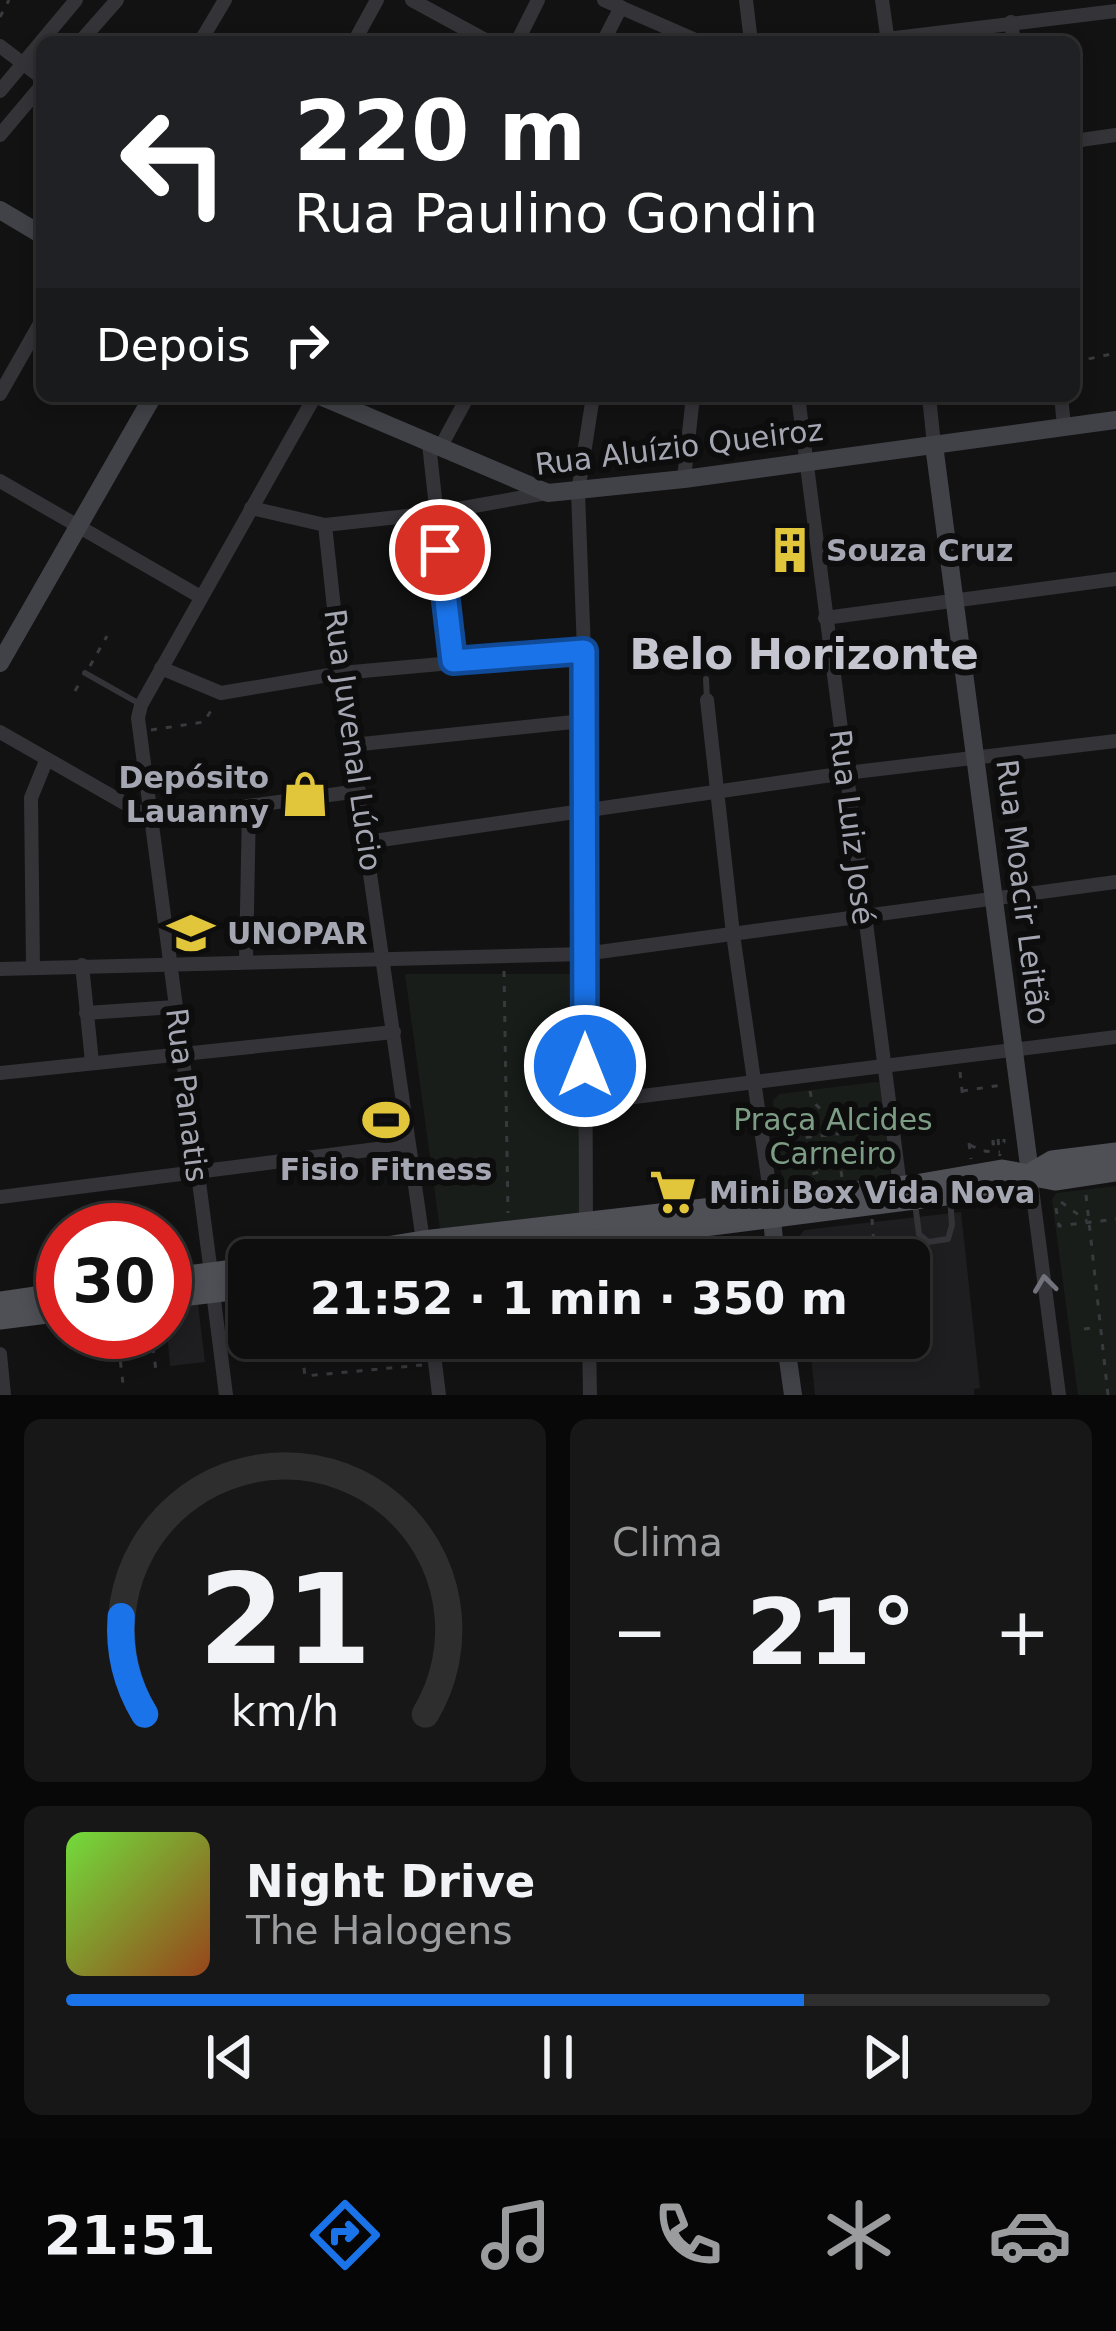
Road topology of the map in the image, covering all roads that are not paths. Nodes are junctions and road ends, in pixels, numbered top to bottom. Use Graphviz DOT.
graph roads {
  1 [pos="76,0"];
  2 [pos="117,0"];
  3 [pos="225,0"];
  4 [pos="377,0"];
  5 [pos="412,0"];
  6 [pos="538,0"];
  7 [pos="604,0"];
  8 [pos="746,0"];
  9 [pos="882,0"];
  10 [pos="621,8"];
  11 [pos="1114,11"];
  12 [pos="1011,22"];
  13 [pos="45,36"];
  14 [pos="85,36"];
  15 [pos="204,36"];
  16 [pos="357,36"];
  17 [pos="478,36"];
  18 [pos="520,36"];
  19 [pos="606,36"];
  20 [pos="686,36"];
  21 [pos="751,36"];
  22 [pos="886,36"];
  23 [pos="915,36"];
  24 [pos="1013,36"];
  25 [pos="0,46"];
  26 [pos="36,47"];
  27 [pos="23,62"];
  28 [pos="36,75"];
  29 [pos="36,89"];
  30 [pos="0,91"];
  31 [pos="0,135"];
  32 [pos="1116,135"];
  33 [pos="1080,140"];
  34 [pos="0,210"];
  35 [pos="36,231"];
  36 [pos="36,331"];
  37 [pos="0,394"];
  38 [pos="149,402"];
  39 [pos="327,402"];
  40 [pos="339,402"];
  41 [pos="463,402"];
  42 [pos="592,402"];
  43 [pos="691,402"];
  44 [pos="799,402"];
  45 [pos="930,402"];
  46 [pos="1062,402"];
  47 [pos="1116,420"];
  48 [pos="1064,426"];
  49 [pos="429,441"];
  50 [pos="934,445"];
  51 [pos="806,461"];
  52 [pos="684,479"];
  53 [pos="0,481"];
  54 [pos="548,493"];
  55 [pos="578,493"];
  56 [pos="251,508"];
  57 [pos="435,513"];
  58 [pos="326,525"];
  59 [pos="77,526"];
  60 [pos="1116,579"];
  61 [pos="199,596"];
  62 [pos="956,600"];
  63 [pos="825,618"];
  64 [pos="584,651"];
  65 [pos="453,661"];
  66 [pos="0,663"];
  67 [pos="161,668"];
  68 [pos="86,673"];
  69 [pos="341,673"];
  70 [pos="706,679"];
  71 [pos="707,700"];
  72 [pos="141,705"];
  73 [pos="583,721"];
  74 [pos="0,732"];
  75 [pos="1116,741"];
  76 [pos="352,746"];
  77 [pos="975,759"];
  78 [pos="46,761"];
  79 [pos="846,773"];
  80 [pos="359,791"];
  81 [pos="715,793"];
  82 [pos="248,807"];
  83 [pos="584,814"];
  84 [pos="152,819"];
  85 [pos="367,842"];
  86 [pos="1116,882"];
  87 [pos="992,898"];
  88 [pos="862,916"];
  89 [pos="733,934"];
  90 [pos="584,954"];
  91 [pos="382,958"];
  92 [pos="246,960"];
  93 [pos="172,963"];
  94 [pos="82,965"];
  95 [pos="33,967"];
  96 [pos="0,969"];
  97 [pos="175,1007"];
  98 [pos="86,1013"];
  99 [pos="394,1032"];
  100 [pos="1116,1036"];
  101 [pos="1013,1051"];
  102 [pos="182,1054"];
  103 [pos="92,1062"];
  104 [pos="884,1067"];
  105 [pos="0,1073"];
  106 [pos="754,1083"];
  107 [pos="586,1103"];
  108 [pos="409,1144"];
  109 [pos="1116,1153"];
  110 [pos="196,1169"];
  111 [pos="1116,1171"];
  112 [pos="1030,1173"];
  113 [pos="908,1193"];
  114 [pos="950,1195"];
  115 [pos="0,1197"];
  116 [pos="773,1214"];
  117 [pos="676,1230"];
  118 [pos="423,1239"];
  119 [pos="447,1239"];
  120 [pos="564,1239"];
  121 [pos="586,1239"];
  122 [pos="600,1239"];
  123 [pos="602,1239"];
  124 [pos="678,1239"];
  125 [pos="775,1239"];
  126 [pos="228,1276"];
  127 [pos="192,1281"];
  128 [pos="212,1282"];
  129 [pos="228,1285"];
  130 [pos="192,1289"];
  131 [pos="36,1297"];
  132 [pos="0,1302"];
  133 [pos="36,1314"];
  134 [pos="0,1319"];
  135 [pos="0,1354"];
  136 [pos="435,1359"];
  137 [pos="589,1359"];
  138 [pos="788,1359"];
  139 [pos="4,1395"];
  140 [pos="226,1395"];
  141 [pos="439,1395"];
  142 [pos="590,1395"];
  143 [pos="793,1395"];
  144 [pos="1059,1395"];
  1 -- 13 [label="street"];
  2 -- 14 [label="street"];
  3 -- 15 [label="street"];
  4 -- 16 [label="street"];
  5 -- 17 [label="street"];
  6 -- 18 [label="street"];
  7 -- 10 [label="street"];
  8 -- 21 [label="street"];
  9 -- 22 [label="street"];
  10 -- 19 [label="street"];
  10 -- 20 [label="street"];
  11 -- 12 [label="street"];
  12 -- 23 [label="street"];
  12 -- 24 [label="street"];
  25 -- 27 [label="street"];
  26 -- 27 [label="street"];
  27 -- 28 [label="street"];
  27 -- 30 [label="street"];
  29 -- 31 [label="street"];
  32 -- 33 [label="street"];
  34 -- 35 [label="street"];
  36 -- 37 [label="street"];
  38 -- 59 [label="street"];
  39 -- 56 [label="street"];
  40 -- 49 [label="street"];
  41 -- 49 [label="street"];
  42 -- 55 [label="street"];
  43 -- 52 [label="street"];
  44 -- 51 [label="street, Rua Luiz José"];
  45 -- 50 [label="street, Rua Moacir Leitão"];
  46 -- 48 [label="street"];
  47 -- 48 [label="street, Rua Aluízio Queiroz"];
  48 -- 50 [label="street, Rua Aluízio Queiroz"];
  49 -- 54 [label="street"];
  49 -- 57 [label="street"];
  50 -- 51 [label="street, Rua Aluízio Queiroz"];
  50 -- 62 [label="street, Rua Moacir Leitão"];
  51 -- 52 [label="street, Rua Aluízio Queiroz"];
  51 -- 63 [label="street, Rua Luiz José"];
  52 -- 55 [label="street, Rua Aluízio Queiroz"];
  53 -- 59 [label="street"];
  54 -- 55 [label="street, Rua Aluízio Queiroz"];
  54 -- 57 [label="street, Rua Aluízio Queiroz"];
  55 -- 64 [label="street"];
  56 -- 58 [label="street, Rua Aluízio Queiroz"];
  56 -- 61 [label="street"];
  57 -- 58 [label="street, Rua Aluízio Queiroz"];
  57 -- 65 [label="street"];
  58 -- 69 [label="street, Rua Juvenal Lúcio"];
  59 -- 61 [label="street"];
  59 -- 66 [label="street"];
  60 -- 62 [label="street"];
  61 -- 67 [label="street"];
  62 -- 63 [label="street"];
  62 -- 77 [label="street, Rua Moacir Leitão"];
  63 -- 79 [label="street, Rua Luiz José"];
  64 -- 65 [label="street"];
  64 -- 73 [label="street"];
  65 -- 69 [label="street"];
  67 -- 69 [label="street"];
  67 -- 72 [label="street"];
  68 -- 72 [label="lane"];
  69 -- 76 [label="street, Rua Juvenal Lúcio"];
  70 -- 71 [label="lane"];
  71 -- 81 [label="street"];
  72 -- 84 [label="street, Rua Panatis"];
  73 -- 76 [label="street"];
  73 -- 83 [label="street"];
  74 -- 78 [label="street"];
  75 -- 77 [label="street"];
  76 -- 80 [label="street, Rua Juvenal Lúcio"];
  77 -- 79 [label="street"];
  77 -- 87 [label="street, Rua Moacir Leitão"];
  78 -- 84 [label="street"];
  78 -- 95 [label="street"];
  79 -- 81 [label="street"];
  79 -- 88 [label="street, Rua Luiz José"];
  80 -- 82 [label="street"];
  80 -- 85 [label="street, Rua Juvenal Lúcio"];
  81 -- 83 [label="street"];
  81 -- 89 [label="street"];
  82 -- 84 [label="street"];
  82 -- 92 [label="street"];
  83 -- 85 [label="street"];
  83 -- 90 [label="street"];
  84 -- 93 [label="street, Rua Panatis"];
  85 -- 91 [label="street, Rua Juvenal Lúcio"];
  86 -- 87 [label="street"];
  87 -- 88 [label="street"];
  87 -- 101 [label="street, Rua Moacir Leitão"];
  88 -- 89 [label="street"];
  88 -- 104 [label="street, Rua Luiz José"];
  89 -- 90 [label="street"];
  89 -- 106 [label="street"];
  90 -- 91 [label="street"];
  90 -- 107 [label="street"];
  91 -- 92 [label="street"];
  91 -- 99 [label="street, Rua Juvenal Lúcio"];
  92 -- 93 [label="street"];
  93 -- 94 [label="street"];
  93 -- 97 [label="street, Rua Panatis"];
  94 -- 95 [label="street"];
  94 -- 98 [label="street"];
  95 -- 96 [label="street"];
  97 -- 98 [label="street"];
  97 -- 102 [label="street, Rua Panatis"];
  98 -- 103 [label="street"];
  99 -- 102 [label="street"];
  99 -- 108 [label="street, Rua Juvenal Lúcio"];
  100 -- 101 [label="street"];
  101 -- 104 [label="street"];
  101 -- 112 [label="street, Rua Moacir Leitão"];
  102 -- 103 [label="street"];
  102 -- 110 [label="street, Rua Panatis"];
  103 -- 105 [label="street"];
  104 -- 106 [label="street"];
  104 -- 113 [label="street, Rua Luiz José"];
  106 -- 107 [label="street"];
  106 -- 116 [label="street"];
  107 -- 121 [label="street"];
  108 -- 110 [label="street"];
  108 -- 118 [label="street, Rua Juvenal Lúcio"];
  109 -- 112 [label="main road"];
  110 -- 115 [label="street"];
  110 -- 128 [label="street, Rua Panatis"];
  111 -- 112 [label="main road"];
  112 -- 113 [label="main road"];
  112 -- 114 [label="main road"];
  144 -- 112 [label="street, Rua Moacir Leitão, one-way"];
  113 -- 114 [label="main road"];
  113 -- 114 [label="lane"];
  113 -- 116 [label="main road"];
  113 -- 116 [label="main road"];
  116 -- 117 [label="main road"];
  116 -- 122 [label="main road"];
  116 -- 125 [label="street"];
  117 -- 123 [label="main road"];
  117 -- 124 [label="lane"];
  119 -- 120 [label="main road"];
  126 -- 128 [label="main road"];
  127 -- 128 [label="main road"];
  128 -- 129 [label="main road"];
  128 -- 130 [label="main road"];
  128 -- 140 [label="street, Rua Panatis"];
  131 -- 132 [label="main road"];
  133 -- 134 [label="main road"];
  135 -- 139 [label="street"];
  136 -- 141 [label="street"];
  137 -- 142 [label="street"];
  138 -- 143 [label="street"];
}
